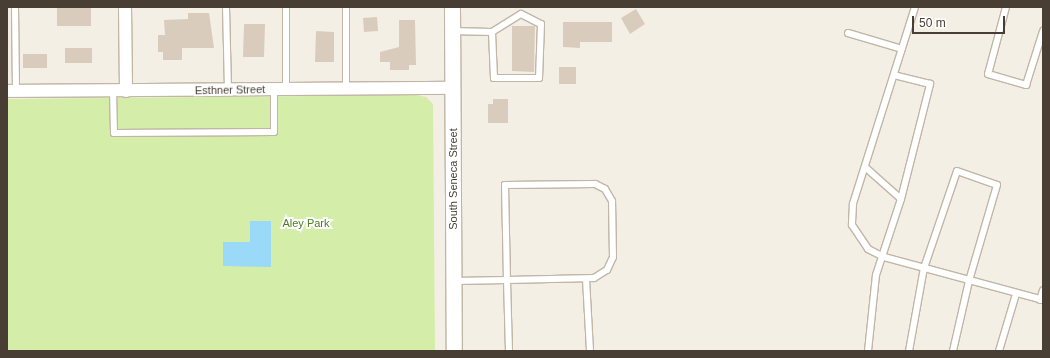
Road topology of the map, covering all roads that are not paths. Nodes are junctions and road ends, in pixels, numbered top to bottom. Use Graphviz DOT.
graph roads {
  1 [pos="16,7"];
  2 [pos="125,7"];
  3 [pos="226,7"];
  4 [pos="286,7"];
  5 [pos="346,7"];
  6 [pos="452,7"];
  7 [pos="915,7"];
  8 [pos="1006,7"];
  9 [pos="521,10"];
  10 [pos="452,31"];
  11 [pos="1043,31"];
  12 [pos="492,32"];
  13 [pos="848,33"];
  14 [pos="902,49"];
  15 [pos="894,75"];
  16 [pos="453,88"];
  17 [pos="346,89"];
  18 [pos="228,90"];
  19 [pos="280,90"];
  20 [pos="12,91"];
  21 [pos="113,91"];
  22 [pos="126,91"];
  23 [pos="865,167"];
  24 [pos="900,199"];
  25 [pos="884,257"];
  26 [pos="924,268"];
  27 [pos="586,279"];
  28 [pos="507,280"];
  29 [pos="454,281"];
  30 [pos="969,282"];
  31 [pos="1043,290"];
  32 [pos="1016,294"];
  33 [pos="1042,300"];
  34 [pos="454,351"];
  35 [pos="509,351"];
  36 [pos="590,351"];
  37 [pos="868,351"];
  38 [pos="909,351"];
  39 [pos="953,351"];
  40 [pos="999,351"];
  1 -- 20 [label="lane"];
  2 -- 22 [label="street"];
  3 -- 18 [label="lane"];
  4 -- 19 [label="lane"];
  5 -- 17 [label="lane"];
  6 -- 10 [label="street, South Seneca Street"];
  7 -- 14 [label="lane"];
  8 -- 11 [label="lane"];
  9 -- 12 [label="lane"];
  9 -- 12 [label="lane"];
  10 -- 12 [label="lane"];
  10 -- 16 [label="street, South Seneca Street"];
  13 -- 14 [label="lane"];
  14 -- 15 [label="lane"];
  15 -- 23 [label="lane"];
  15 -- 24 [label="lane"];
  16 -- 17 [label="street, Esthner Street"];
  16 -- 29 [label="street, South Seneca Street"];
  17 -- 19 [label="street, Esthner Street"];
  18 -- 19 [label="street, Esthner Street"];
  18 -- 22 [label="street, Esthner Street"];
  19 -- 21 [label="lane"];
  20 -- 21 [label="street, Esthner Street"];
  21 -- 22 [label="street, Esthner Street"];
  23 -- 24 [label="lane"];
  23 -- 25 [label="lane"];
  24 -- 25 [label="lane"];
  25 -- 26 [label="lane"];
  25 -- 37 [label="lane"];
  26 -- 30 [label="lane"];
  26 -- 30 [label="lane"];
  26 -- 38 [label="lane"];
  27 -- 28 [label="lane"];
  27 -- 28 [label="lane"];
  27 -- 36 [label="lane"];
  28 -- 29 [label="lane"];
  28 -- 35 [label="lane"];
  29 -- 34 [label="street, South Seneca Street"];
  30 -- 32 [label="lane"];
  30 -- 39 [label="lane"];
  31 -- 33 [label="lane"];
  32 -- 33 [label="lane"];
  32 -- 40 [label="lane"];
}
